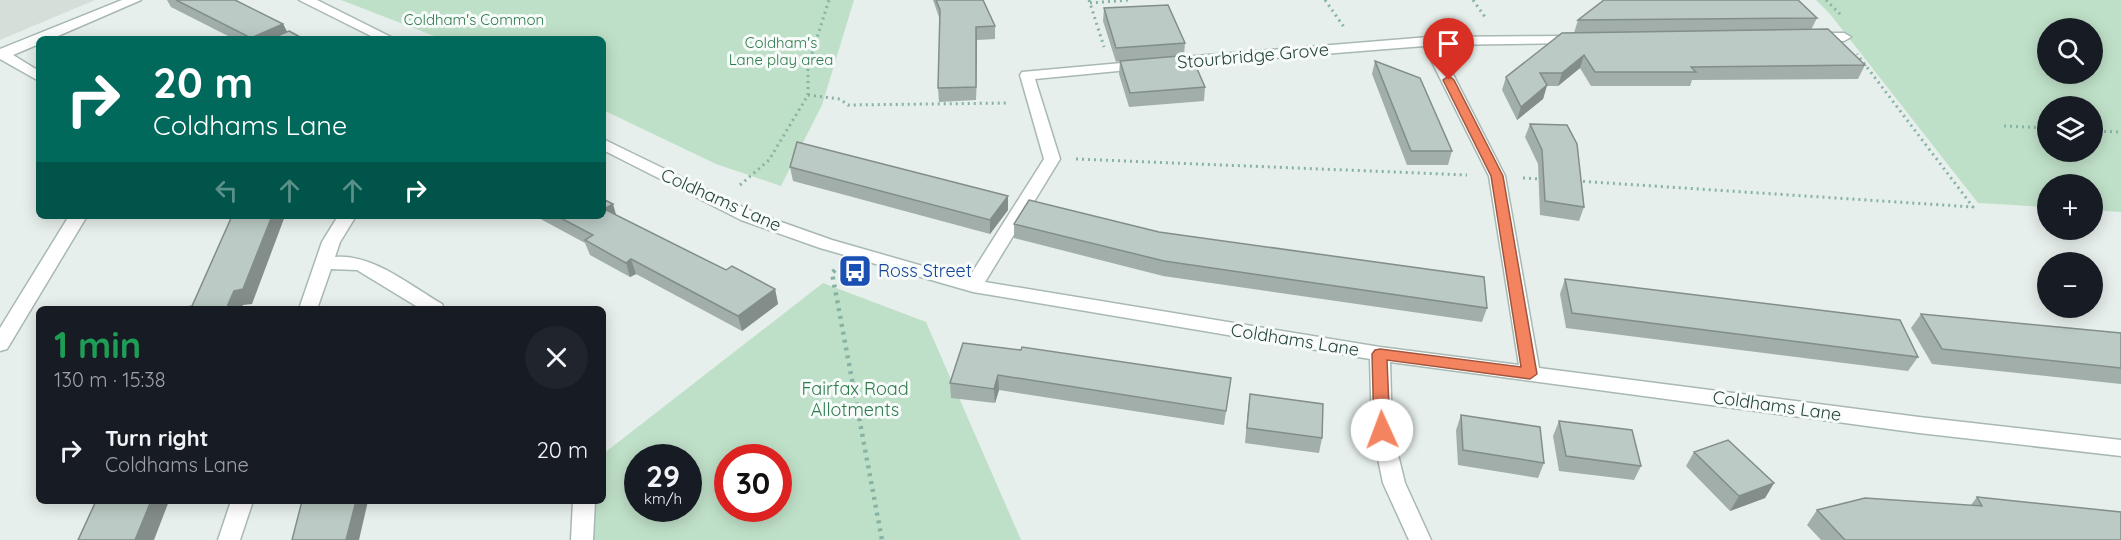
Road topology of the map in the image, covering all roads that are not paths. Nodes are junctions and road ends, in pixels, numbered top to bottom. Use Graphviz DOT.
graph roads {
  1 [pos="134,0"];
  2 [pos="306,0"];
  3 [pos="45,36"];
  4 [pos="382,36"];
  5 [pos="1796,37"];
  6 [pos="1844,37"];
  7 [pos="1595,39"];
  8 [pos="36,40"];
  9 [pos="1429,41"];
  10 [pos="1,54"];
  11 [pos="36,75"];
  12 [pos="606,146"];
  13 [pos="76,219"];
  14 [pos="345,219"];
  15 [pos="324,264"];
  16 [pos="973,286"];
  17 [pos="309,306"];
  18 [pos="430,306"];
  19 [pos="0,344"];
  20 [pos="1380,354"];
  21 [pos="1530,374"];
  22 [pos="2121,448"];
  23 [pos="241,504"];
  24 [pos="584,504"];
  25 [pos="229,540"];
  26 [pos="582,540"];
  27 [pos="1420,540"];
  1 -- 3 [label="street"];
  2 -- 4 [label="street"];
  5 -- 6 [label="street"];
  7 -- 9 [label="street, Stourbridge Grove"];
  8 -- 10 [label="street"];
  9 -- 16 [label="street, Stourbridge Grove"];
  9 -- 21 [label="street"];
  10 -- 11 [label="street"];
  12 -- 16 [label="street, Coldhams Lane"];
  13 -- 19 [label="street"];
  14 -- 15 [label="street"];
  15 -- 17 [label="street"];
  15 -- 18 [label="street"];
  16 -- 20 [label="street, Coldhams Lane"];
  20 -- 21 [label="street, Coldhams Lane"];
  20 -- 27 [label="street"];
  21 -- 22 [label="street, Coldhams Lane"];
  23 -- 25 [label="street"];
  24 -- 26 [label="street"];
}
